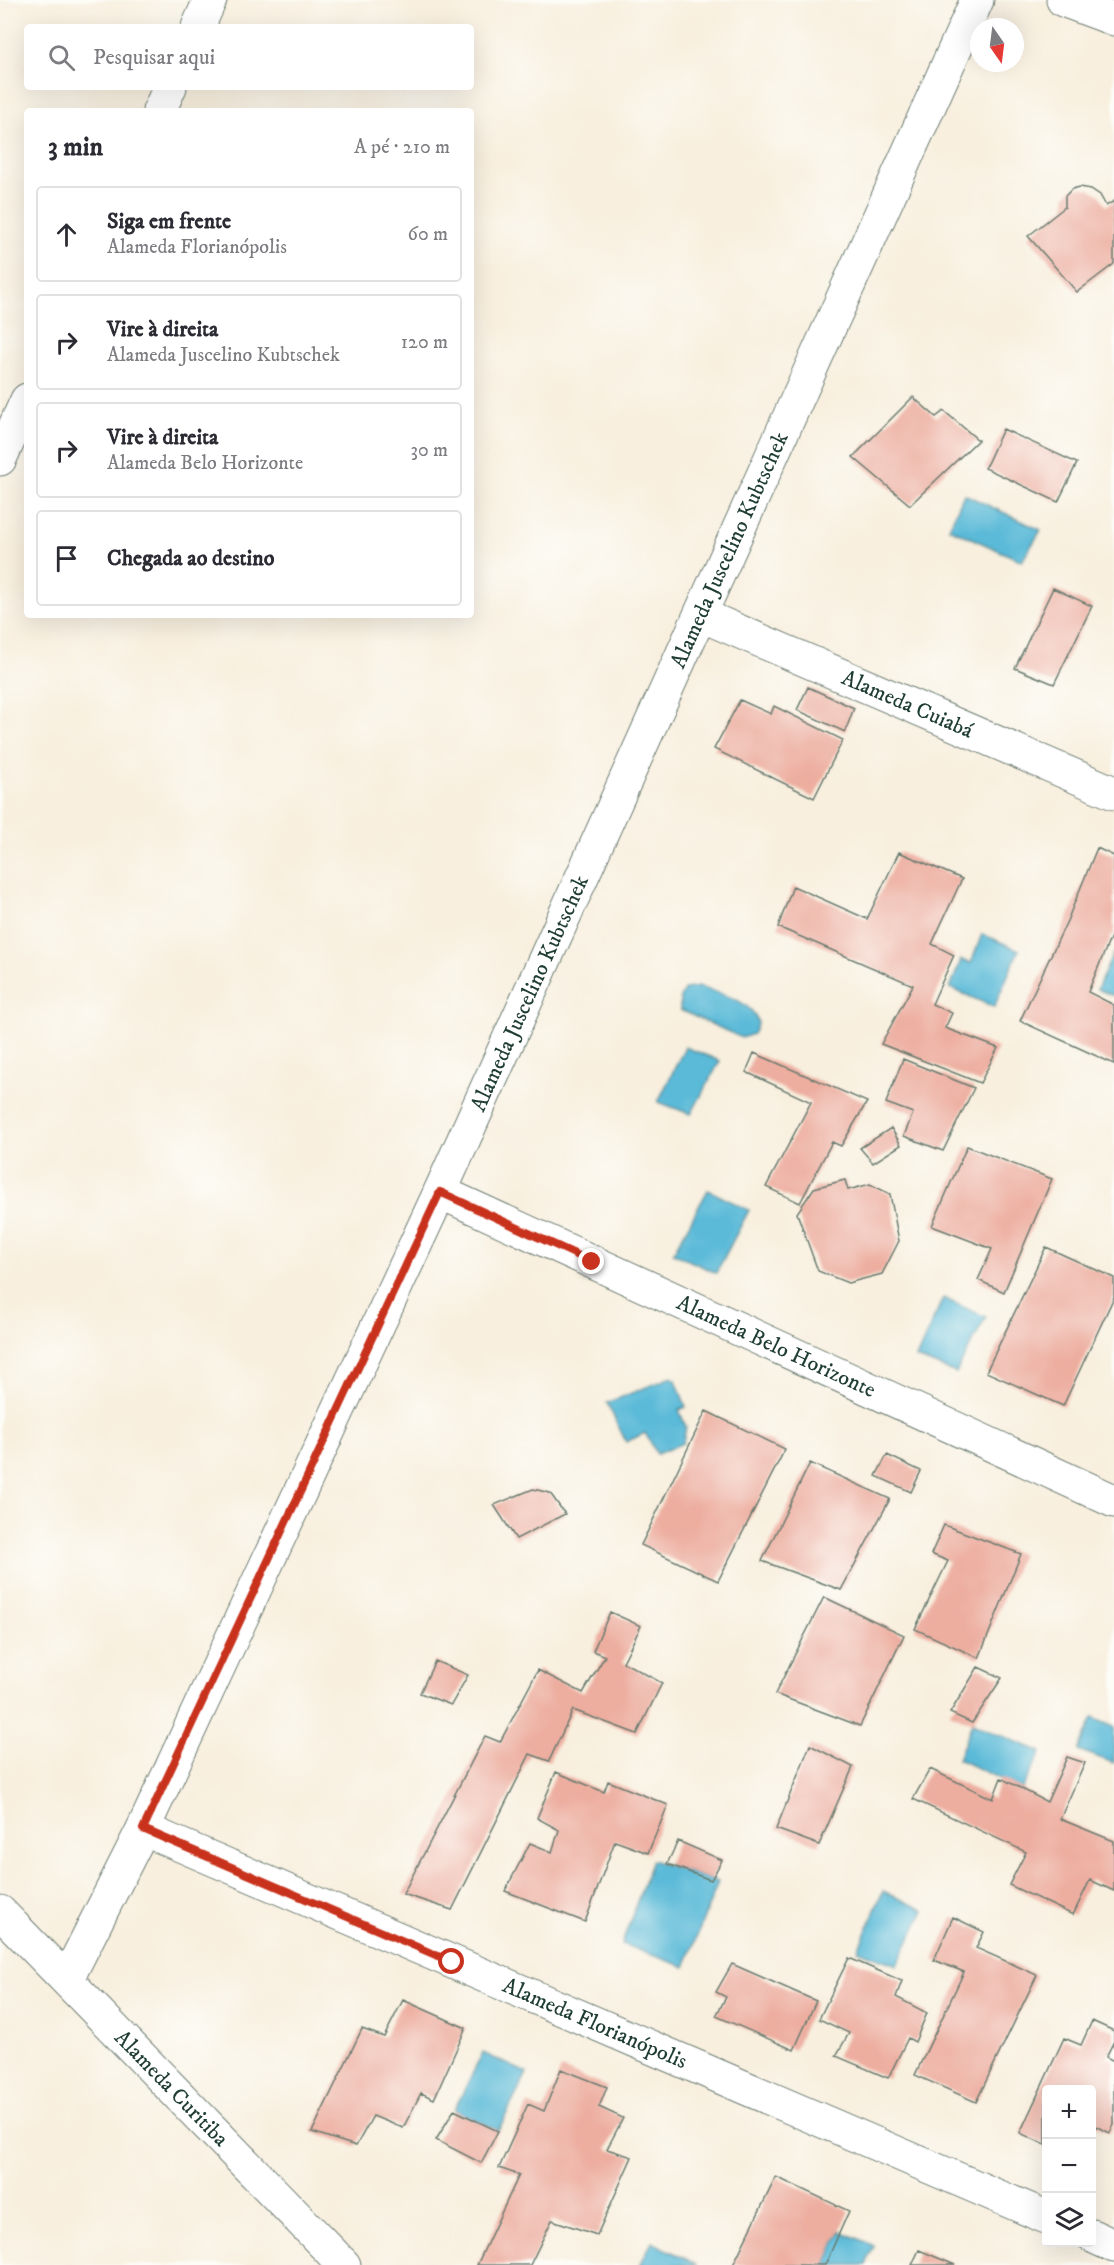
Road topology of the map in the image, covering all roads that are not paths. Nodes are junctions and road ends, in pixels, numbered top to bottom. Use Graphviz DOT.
graph roads {
  1 [pos="210,0"];
  2 [pos="977,0"];
  3 [pos="1063,0"];
  4 [pos="1114,19"];
  5 [pos="199,24"];
  6 [pos="169,90"];
  7 [pos="160,108"];
  8 [pos="24,407"];
  9 [pos="0,459"];
  10 [pos="701,615"];
  11 [pos="1114,794"];
  12 [pos="440,1192"];
  13 [pos="1114,1501"];
  14 [pos="143,1829"];
  15 [pos="0,1912"];
  16 [pos="67,1979"];
  17 [pos="1042,2215"];
  18 [pos="1096,2238"];
  19 [pos="1114,2246"];
  20 [pos="344,2265"];
  1 -- 5 [label="street"];
  2 -- 10 [label="street, Alameda Juscelino Kubtschek"];
  3 -- 4 [label="street"];
  6 -- 7 [label="street"];
  8 -- 9 [label="street"];
  10 -- 11 [label="street, Alameda Cuiabá"];
  10 -- 12 [label="street, Alameda Juscelino Kubtschek"];
  12 -- 13 [label="street, Alameda Belo Horizonte"];
  12 -- 14 [label="street, Alameda Juscelino Kubtschek"];
  14 -- 16 [label="street, Alameda Juscelino Kubtschek"];
  14 -- 17 [label="street, Alameda Florianópolis"];
  15 -- 16 [label="street, Alameda Curitiba"];
  16 -- 20 [label="street, Alameda Curitiba"];
  18 -- 19 [label="street"];
}
